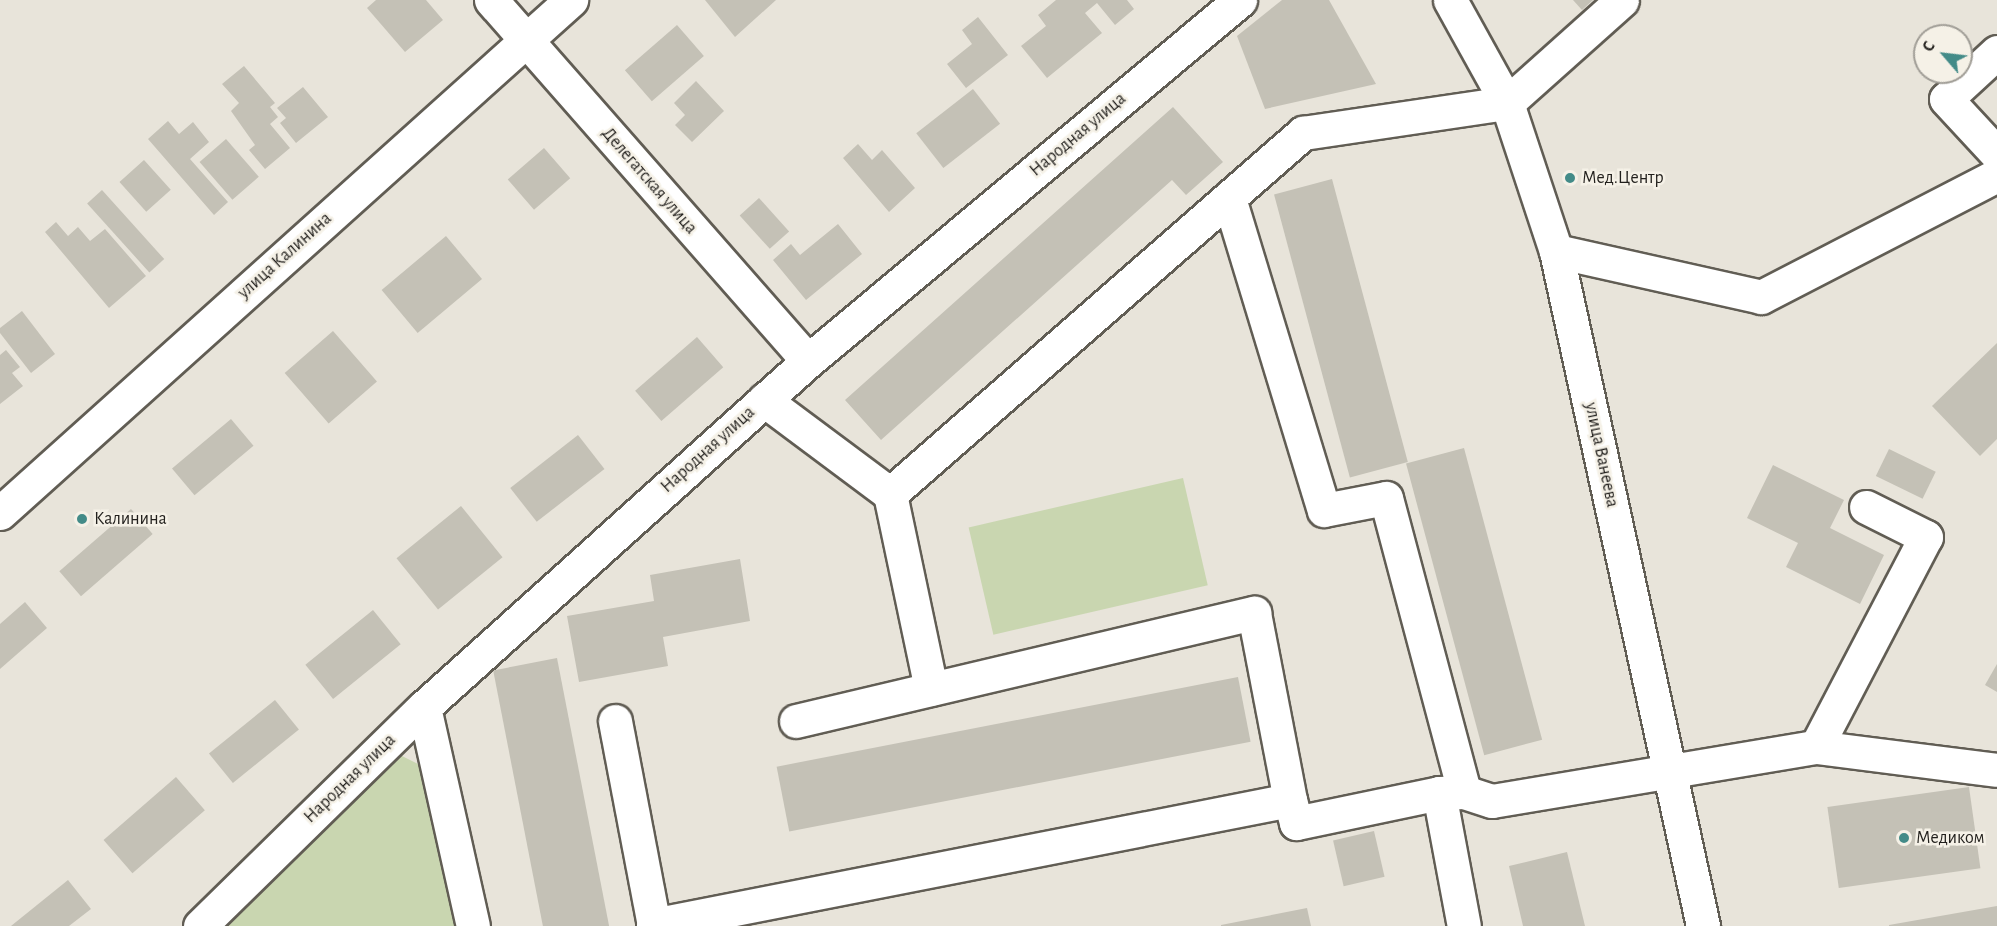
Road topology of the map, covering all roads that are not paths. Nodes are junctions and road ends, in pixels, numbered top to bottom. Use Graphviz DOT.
graph roads {
  1 [pos="490,0"];
  2 [pos="572,0"];
  3 [pos="1240,0"];
  4 [pos="1449,0"];
  5 [pos="1622,0"];
  6 [pos="524,39"];
  7 [pos="1997,52"];
  8 [pos="1508,103"];
  9 [pos="1997,154"];
  10 [pos="1997,175"];
  11 [pos="1229,198"];
  12 [pos="1556,251"];
  13 [pos="808,361"];
  14 [pos="765,400"];
  15 [pos="890,494"];
  16 [pos="1866,507"];
  17 [pos="0,513"];
  18 [pos="931,689"];
  19 [pos="424,707"];
  20 [pos="615,721"];
  21 [pos="796,721"];
  22 [pos="1816,747"];
  23 [pos="1997,770"];
  24 [pos="1671,772"];
  25 [pos="1451,792"];
  26 [pos="1290,800"];
  27 [pos="200,926"];
  28 [pos="472,926"];
  29 [pos="653,926"];
  30 [pos="1464,926"];
  31 [pos="1703,926"];
  1 -- 6 [label="street, Делегатская улица"];
  2 -- 6 [label="street, улица Калинина"];
  3 -- 13 [label="street, Народная улица"];
  4 -- 8 [label="street, улица Ванеева"];
  5 -- 8 [label="street"];
  6 -- 13 [label="street, Делегатская улица"];
  6 -- 17 [label="street, улица Калинина"];
  7 -- 9 [label="street"];
  8 -- 11 [label="street"];
  8 -- 12 [label="street, улица Ванеева"];
  10 -- 12 [label="street"];
  11 -- 15 [label="street"];
  11 -- 25 [label="street"];
  12 -- 24 [label="street, улица Ванеева"];
  13 -- 14 [label="street, Народная улица"];
  14 -- 15 [label="street"];
  14 -- 19 [label="street, Народная улица"];
  15 -- 18 [label="street"];
  16 -- 22 [label="street"];
  18 -- 21 [label="street"];
  18 -- 26 [label="street"];
  19 -- 27 [label="street, Народная улица"];
  19 -- 28 [label="street"];
  20 -- 29 [label="street"];
  22 -- 23 [label="street"];
  22 -- 24 [label="street"];
  24 -- 25 [label="street"];
  24 -- 31 [label="street, улица Ванеева"];
  25 -- 26 [label="street"];
  25 -- 30 [label="street"];
  26 -- 29 [label="street"];
}
